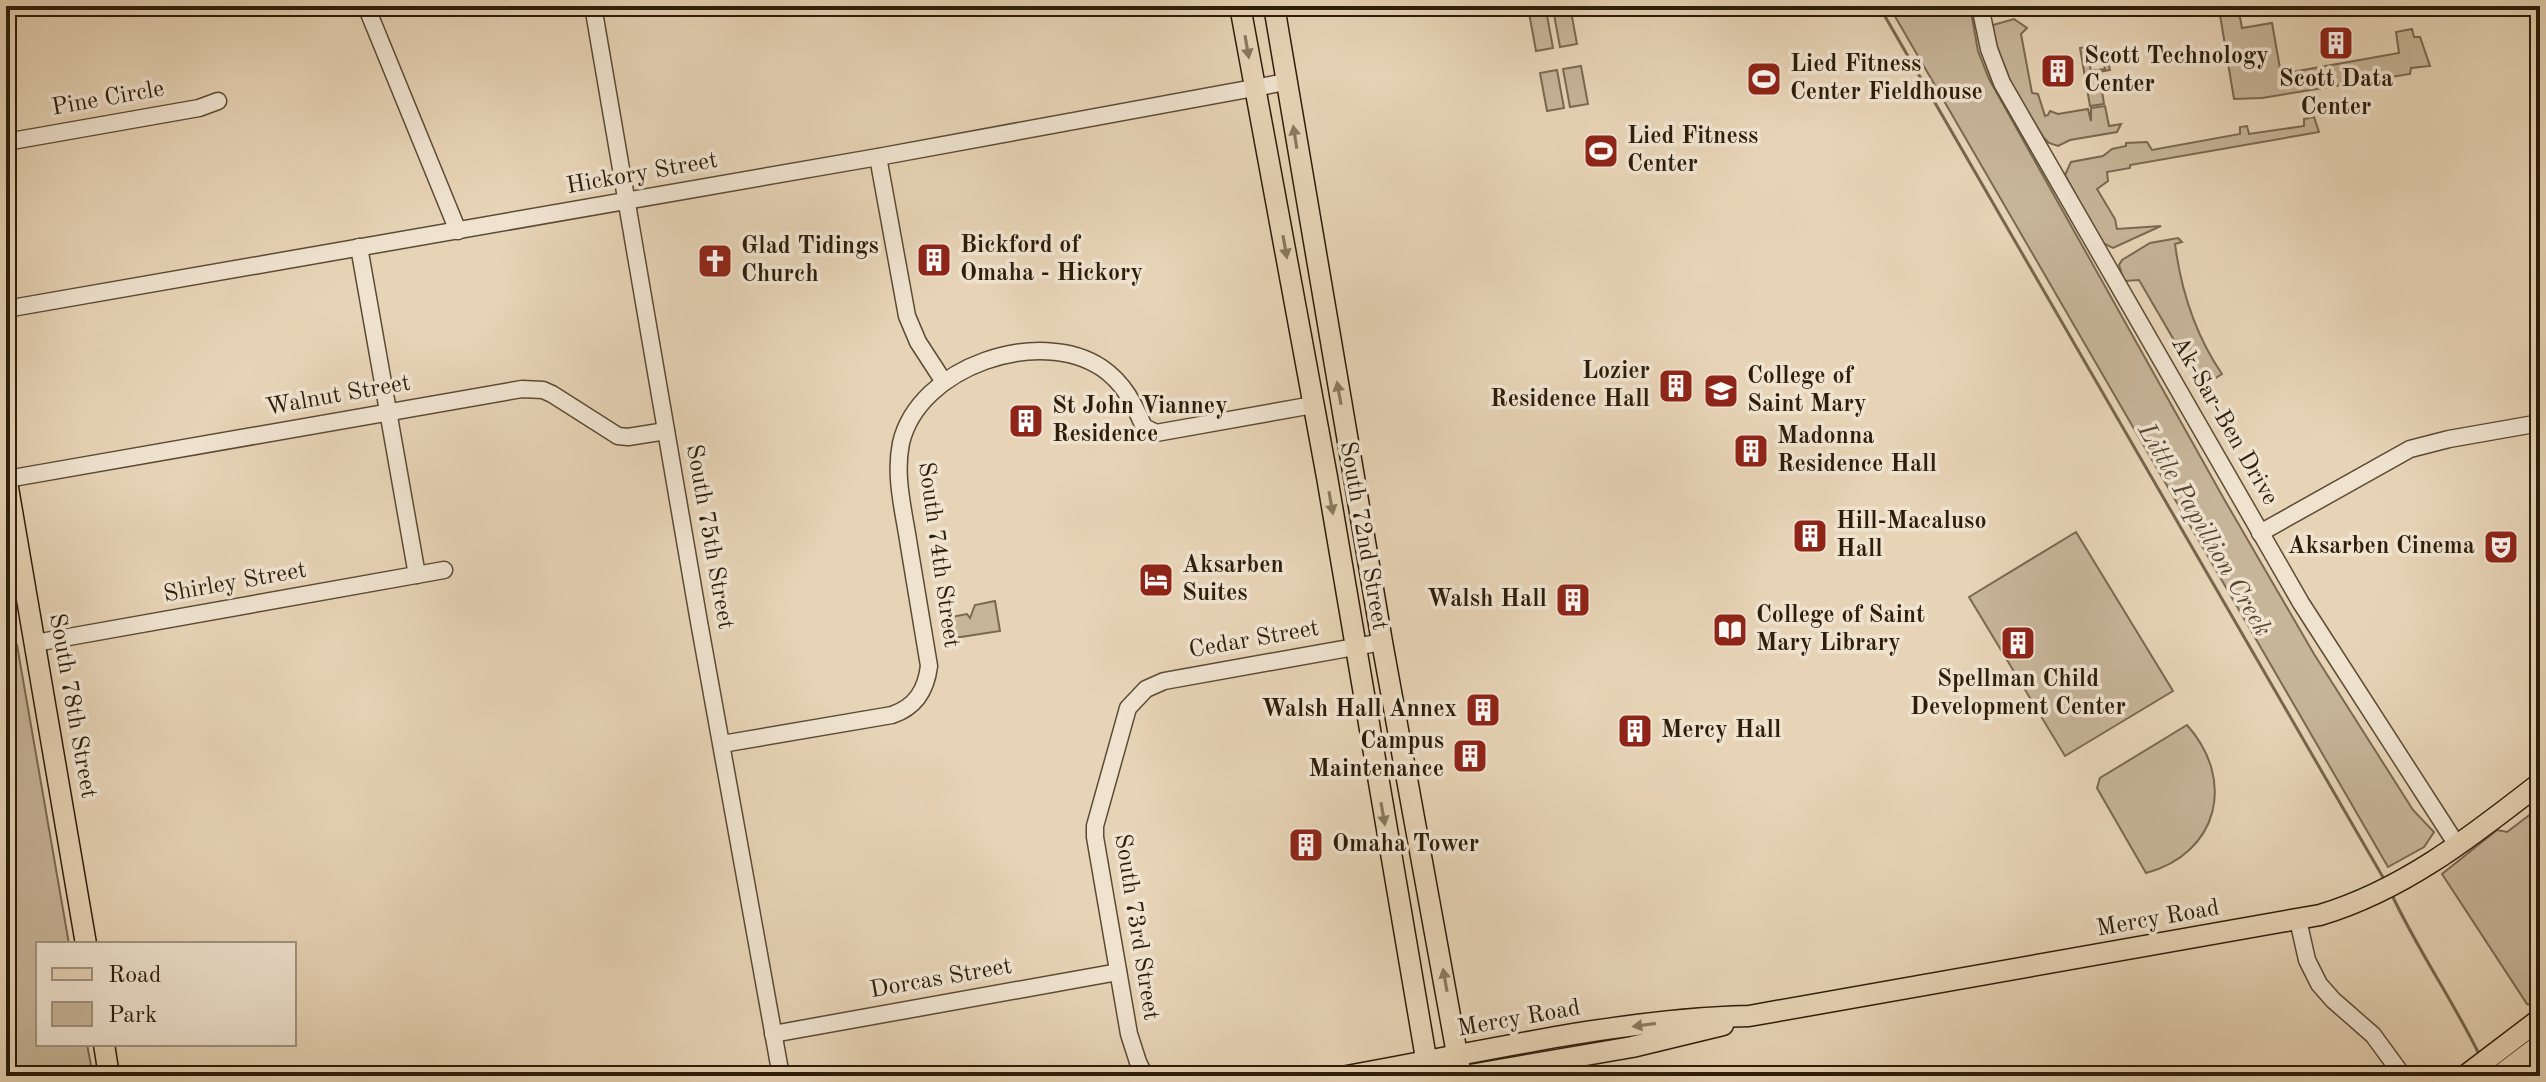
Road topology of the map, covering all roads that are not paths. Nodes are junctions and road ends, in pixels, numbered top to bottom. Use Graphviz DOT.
graph roads {
  1 [pos="366,6"];
  2 [pos="593,6"];
  3 [pos="1240,6"];
  4 [pos="1274,6"];
  5 [pos="1980,6"];
  6 [pos="1286,82"];
  7 [pos="1254,88"];
  8 [pos="218,101"];
  9 [pos="6,142"];
  10 [pos="878,157"];
  11 [pos="627,201"];
  12 [pos="458,231"];
  13 [pos="359,247"];
  14 [pos="6,309"];
  15 [pos="944,382"];
  16 [pos="1313,405"];
  17 [pos="388,411"];
  18 [pos="2540,423"];
  19 [pos="666,431"];
  20 [pos="6,477"];
  21 [pos="2260,533"];
  22 [pos="12,555"];
  23 [pos="444,570"];
  24 [pos="417,575"];
  25 [pos="1382,642"];
  26 [pos="35,643"];
  27 [pos="1356,646"];
  28 [pos="1139,695"];
  29 [pos="722,744"];
  30 [pos="2540,783"];
  31 [pos="2457,845"];
  32 [pos="2298,920"];
  33 [pos="86,942"];
  34 [pos="1118,972"];
  35 [pos="2538,1021"];
  36 [pos="773,1034"];
  37 [pos="2540,1045"];
  38 [pos="104,1046"];
  39 [pos="1428,1069"];
  40 [pos="1461,1070"];
  41 [pos="109,1076"];
  42 [pos="781,1076"];
  43 [pos="1145,1076"];
  44 [pos="1347,1076"];
  45 [pos="2403,1076"];
  46 [pos="2465,1076"];
  47 [pos="2499,1076"];
  1 -- 12 [label="street"];
  2 -- 11 [label="street, South 75th Street"];
  3 -- 7 [label="main road, South 72nd Street, one-way"];
  4 -- 6 [label="main road, South 72nd Street"];
  5 -- 21 [label="street, Ak-Sar-Ben Drive"];
  6 -- 7 [label="street, Hickory Street"];
  25 -- 6 [label="main road, South 72nd Street, one-way"];
  7 -- 10 [label="street, Hickory Street"];
  7 -- 16 [label="main road, South 72nd Street, one-way"];
  8 -- 9 [label="street, Pine Circle"];
  10 -- 11 [label="street, Hickory Street"];
  10 -- 15 [label="street"];
  11 -- 12 [label="street, Hickory Street"];
  11 -- 19 [label="street, South 75th Street"];
  12 -- 13 [label="street, Hickory Street"];
  13 -- 14 [label="street, Hickory Street"];
  13 -- 17 [label="street"];
  15 -- 16 [label="street"];
  15 -- 29 [label="street, South 74th Street"];
  16 -- 27 [label="main road, South 72nd Street, one-way"];
  17 -- 19 [label="street, Walnut Street"];
  17 -- 20 [label="street, Walnut Street"];
  17 -- 24 [label="street"];
  18 -- 21 [label="street"];
  19 -- 29 [label="street, South 75th Street"];
  20 -- 22 [label="main road, South 78th Street"];
  21 -- 31 [label="street, Ak-Sar-Ben Drive"];
  22 -- 26 [label="main road, South 78th Street"];
  23 -- 24 [label="street, Shirley Street"];
  24 -- 26 [label="street, Shirley Street"];
  25 -- 27 [label="street, Cedar Street"];
  40 -- 25 [label="main road, South 72nd Street, one-way"];
  26 -- 33 [label="main road, South 78th Street"];
  27 -- 28 [label="street, Cedar Street"];
  27 -- 39 [label="main road, South 72nd Street, one-way"];
  28 -- 34 [label="street, South 73rd Street"];
  29 -- 36 [label="street, South 75th Street"];
  30 -- 31 [label="main road, Mercy Road"];
  31 -- 32 [label="main road, Mercy Road"];
  32 -- 40 [label="main road, Mercy Road"];
  32 -- 45 [label="street"];
  34 -- 36 [label="street, Dorcas Street"];
  34 -- 43 [label="street, South 73rd Street"];
  35 -- 46 [label="main road"];
  36 -- 42 [label="street, South 75th Street"];
  37 -- 47 [label="main road"];
  38 -- 41 [label="main road"];
  39 -- 40 [label="main road, Mercy Road"];
  39 -- 44 [label="main road, Mercy Road"];
}
